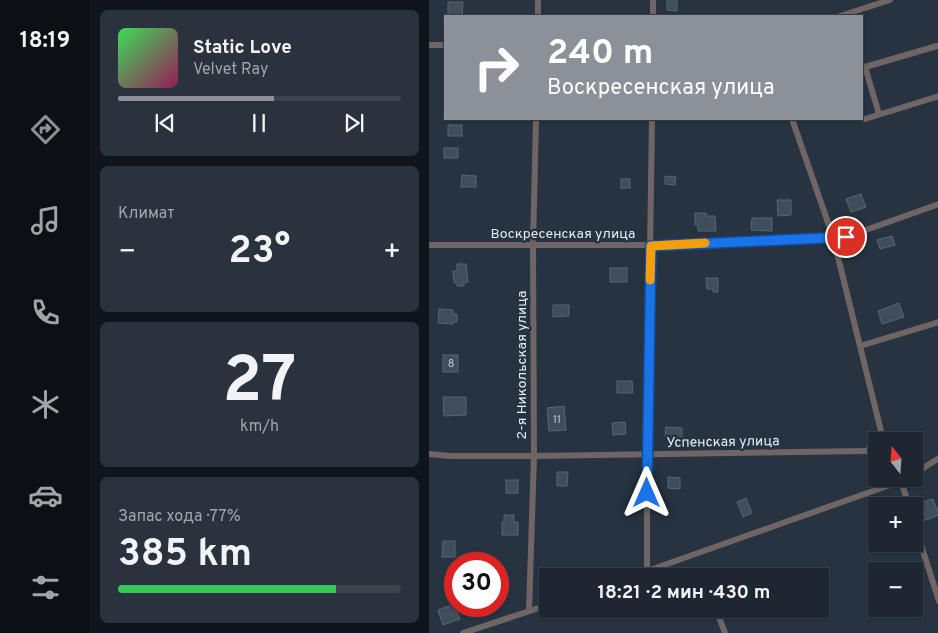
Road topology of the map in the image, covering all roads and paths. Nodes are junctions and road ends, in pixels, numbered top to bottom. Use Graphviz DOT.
graph roads {
  1 [pos="538,0"];
  2 [pos="653,0"];
  3 [pos="890,0"];
  4 [pos="538,15"];
  5 [pos="653,15"];
  6 [pos="843,15"];
  7 [pos="429,45"];
  8 [pos="444,45"];
  9 [pos="937,46"];
  10 [pos="938,96"];
  11 [pos="879,114"];
  12 [pos="865,119"];
  13 [pos="536,120"];
  14 [pos="652,120"];
  15 [pos="792,120"];
  16 [pos="938,204"];
  17 [pos="833,237"];
  18 [pos="429,245"];
  19 [pos="533,246"];
  20 [pos="651,246"];
  21 [pos="938,322"];
  22 [pos="860,346"];
  23 [pos="867,451"];
  24 [pos="429,454"];
  25 [pos="647,454"];
  26 [pos="534,456"];
  27 [pos="938,458"];
  28 [pos="923,468"];
  29 [pos="881,488"];
  30 [pos="923,552"];
  31 [pos="647,568"];
  32 [pos="655,568"];
  33 [pos="938,601"];
  34 [pos="539,608"];
  35 [pos="529,611"];
  36 [pos="719,618"];
  37 [pos="463,633"];
  38 [pos="725,633"];
  1 -- 4 [label="street"];
  2 -- 5 [label="street"];
  3 -- 6 [label="street"];
  7 -- 8 [label="street"];
  9 -- 11 [label="street"];
  10 -- 11 [label="street"];
  11 -- 12 [label="street"];
  13 -- 19 [label="street, 2-я Никольская улица"];
  14 -- 20 [label="street"];
  15 -- 17 [label="street"];
  16 -- 17 [label="street, Воскресенская улица"];
  17 -- 20 [label="street, Воскресенская улица"];
  17 -- 22 [label="street"];
  18 -- 19 [label="street, Воскресенская улица"];
  19 -- 20 [label="street, Воскресенская улица"];
  19 -- 26 [label="street, 2-я Никольская улица"];
  20 -- 25 [label="street"];
  21 -- 22 [label="street"];
  22 -- 23 [label="street"];
  23 -- 25 [label="street, Успенская улица"];
  24 -- 26 [label="street, Успенская улица"];
  25 -- 26 [label="street, Успенская улица"];
  25 -- 31 [label="street"];
  26 -- 35 [label="street, 2-я Никольская улица"];
  27 -- 28 [label="street"];
  29 -- 32 [label="street"];
  30 -- 33 [label="street"];
  34 -- 35 [label="street"];
  35 -- 37 [label="street"];
  36 -- 38 [label="street"];
}
